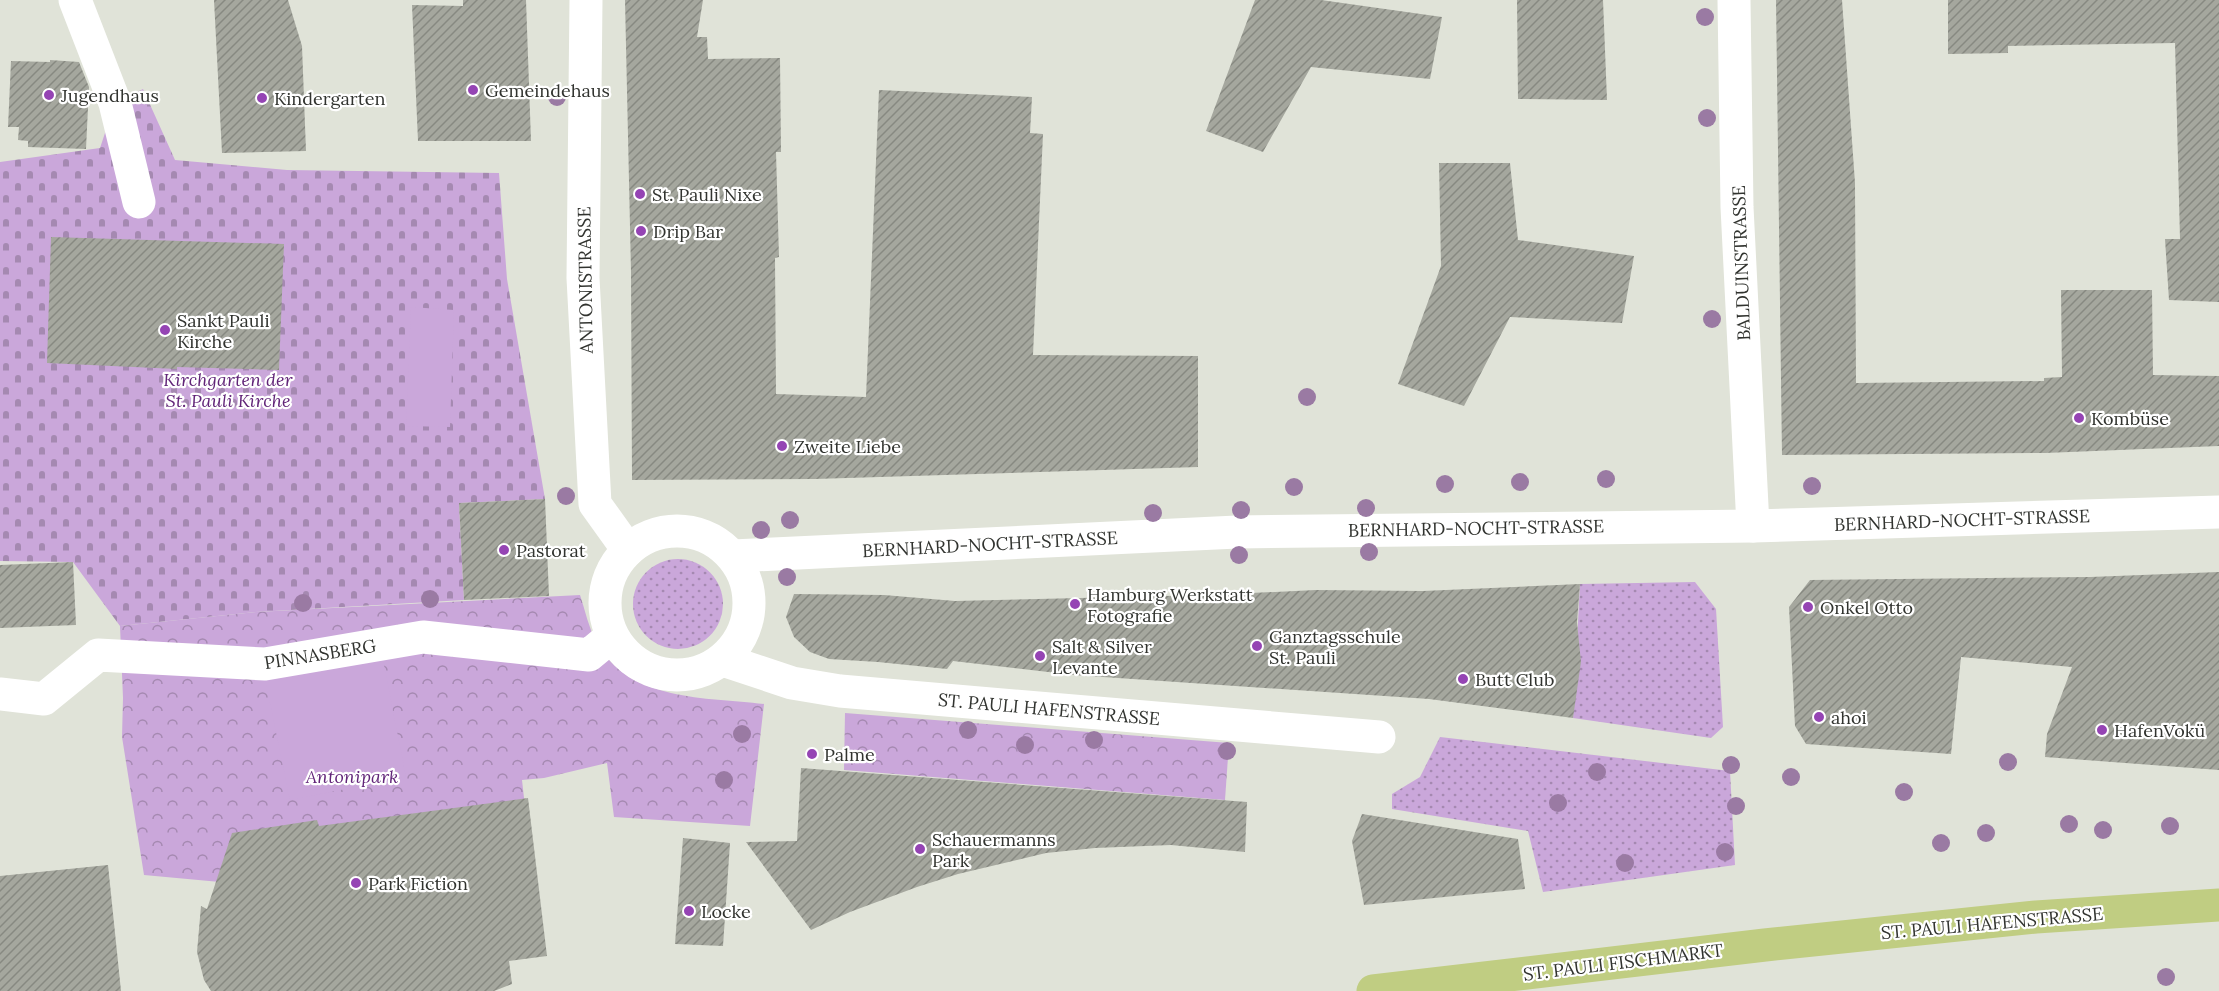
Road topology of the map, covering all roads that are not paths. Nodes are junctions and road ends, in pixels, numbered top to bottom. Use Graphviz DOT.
graph roads {
  1 [pos="75,0"];
  2 [pos="586,0"];
  3 [pos="1734,0"];
  4 [pos="139,202"];
  5 [pos="2219,512"];
  6 [pos="1753,526"];
  7 [pos="628,550"];
  8 [pos="733,556"];
  9 [pos="612,636"];
  10 [pos="723,660"];
  11 [pos="0,693"];
  12 [pos="1378,737"];
  13 [pos="2219,905"];
  14 [pos="1765,945"];
  15 [pos="1373,991"];
  1 -- 4 [label="street"];
  2 -- 7 [label="street, ANTONISTRASSE"];
  3 -- 6 [label="street, BALDUINSTRASSE"];
  5 -- 6 [label="street, BERNHARD-NOCHT-STRASSE"];
  6 -- 8 [label="street, BERNHARD-NOCHT-STRASSE"];
  7 -- 8 [label="street"];
  7 -- 9 [label="street"];
  8 -- 10 [label="street"];
  9 -- 10 [label="street"];
  9 -- 11 [label="street, PINNASBERG"];
  10 -- 12 [label="street, ST. PAULI HAFENSTRASSE"];
  13 -- 14 [label="main road, ST. PAULI HAFENSTRASSE"];
  14 -- 15 [label="main road, ST. PAULI FISCHMARKT"];
}
